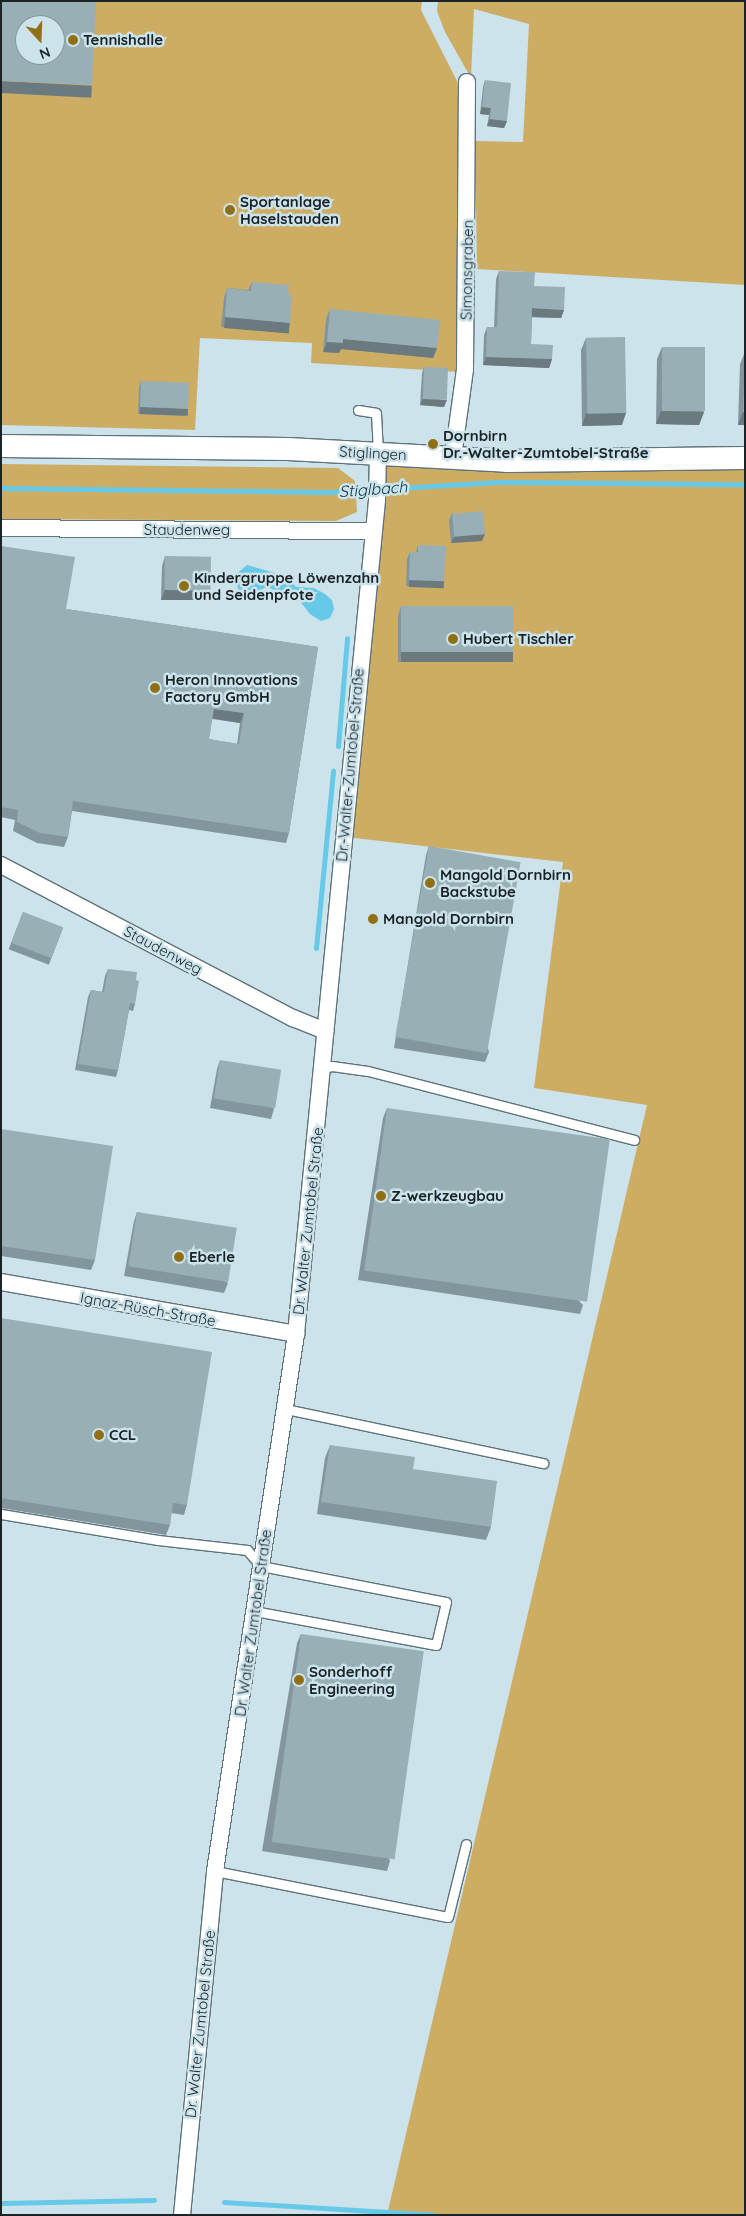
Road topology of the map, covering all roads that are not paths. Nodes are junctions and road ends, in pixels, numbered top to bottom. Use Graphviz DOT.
graph roads {
  1 [pos="467,82"];
  2 [pos="358,410"];
  3 [pos="1,446"];
  4 [pos="378,453"];
  5 [pos="453,457"];
  6 [pos="745,458"];
  7 [pos="1,528"];
  8 [pos="372,531"];
  9 [pos="1,865"];
  10 [pos="325,1030"];
  11 [pos="324,1068"];
  12 [pos="634,1140"];
  13 [pos="1,1282"];
  14 [pos="296,1334"];
  15 [pos="286,1409"];
  16 [pos="543,1463"];
  17 [pos="1,1514"];
  18 [pos="261,1566"];
  19 [pos="255,1611"];
  20 [pos="466,1844"];
  21 [pos="215,1872"];
  22 [pos="182,2215"];
  1 -- 5 [label="street, Simonsgraben"];
  2 -- 4 [label="lane"];
  3 -- 4 [label="main road, Stiglingen"];
  4 -- 5 [label="main road, Stiglingen"];
  4 -- 8 [label="street, Dr.-Walter-Zumtobel-Straße"];
  5 -- 6 [label="main road, Stiglingen"];
  7 -- 8 [label="street, Staudenweg"];
  8 -- 10 [label="street, Dr.-Walter-Zumtobel-Straße"];
  9 -- 10 [label="street, Staudenweg"];
  10 -- 11 [label="street, Dr. Walter Zumtobel Straße"];
  11 -- 12 [label="lane"];
  11 -- 14 [label="street, Dr. Walter Zumtobel Straße"];
  13 -- 14 [label="street, Ignaz-Rüsch-Straße"];
  14 -- 15 [label="street, Dr. Walter Zumtobel Straße"];
  15 -- 16 [label="lane"];
  15 -- 18 [label="street, Dr. Walter Zumtobel Straße"];
  17 -- 18 [label="lane"];
  18 -- 19 [label="street, Dr. Walter Zumtobel Straße"];
  18 -- 19 [label="lane"];
  19 -- 21 [label="street, Dr. Walter Zumtobel Straße"];
  20 -- 21 [label="lane"];
  21 -- 22 [label="street, Dr. Walter Zumtobel Straße"];
}
